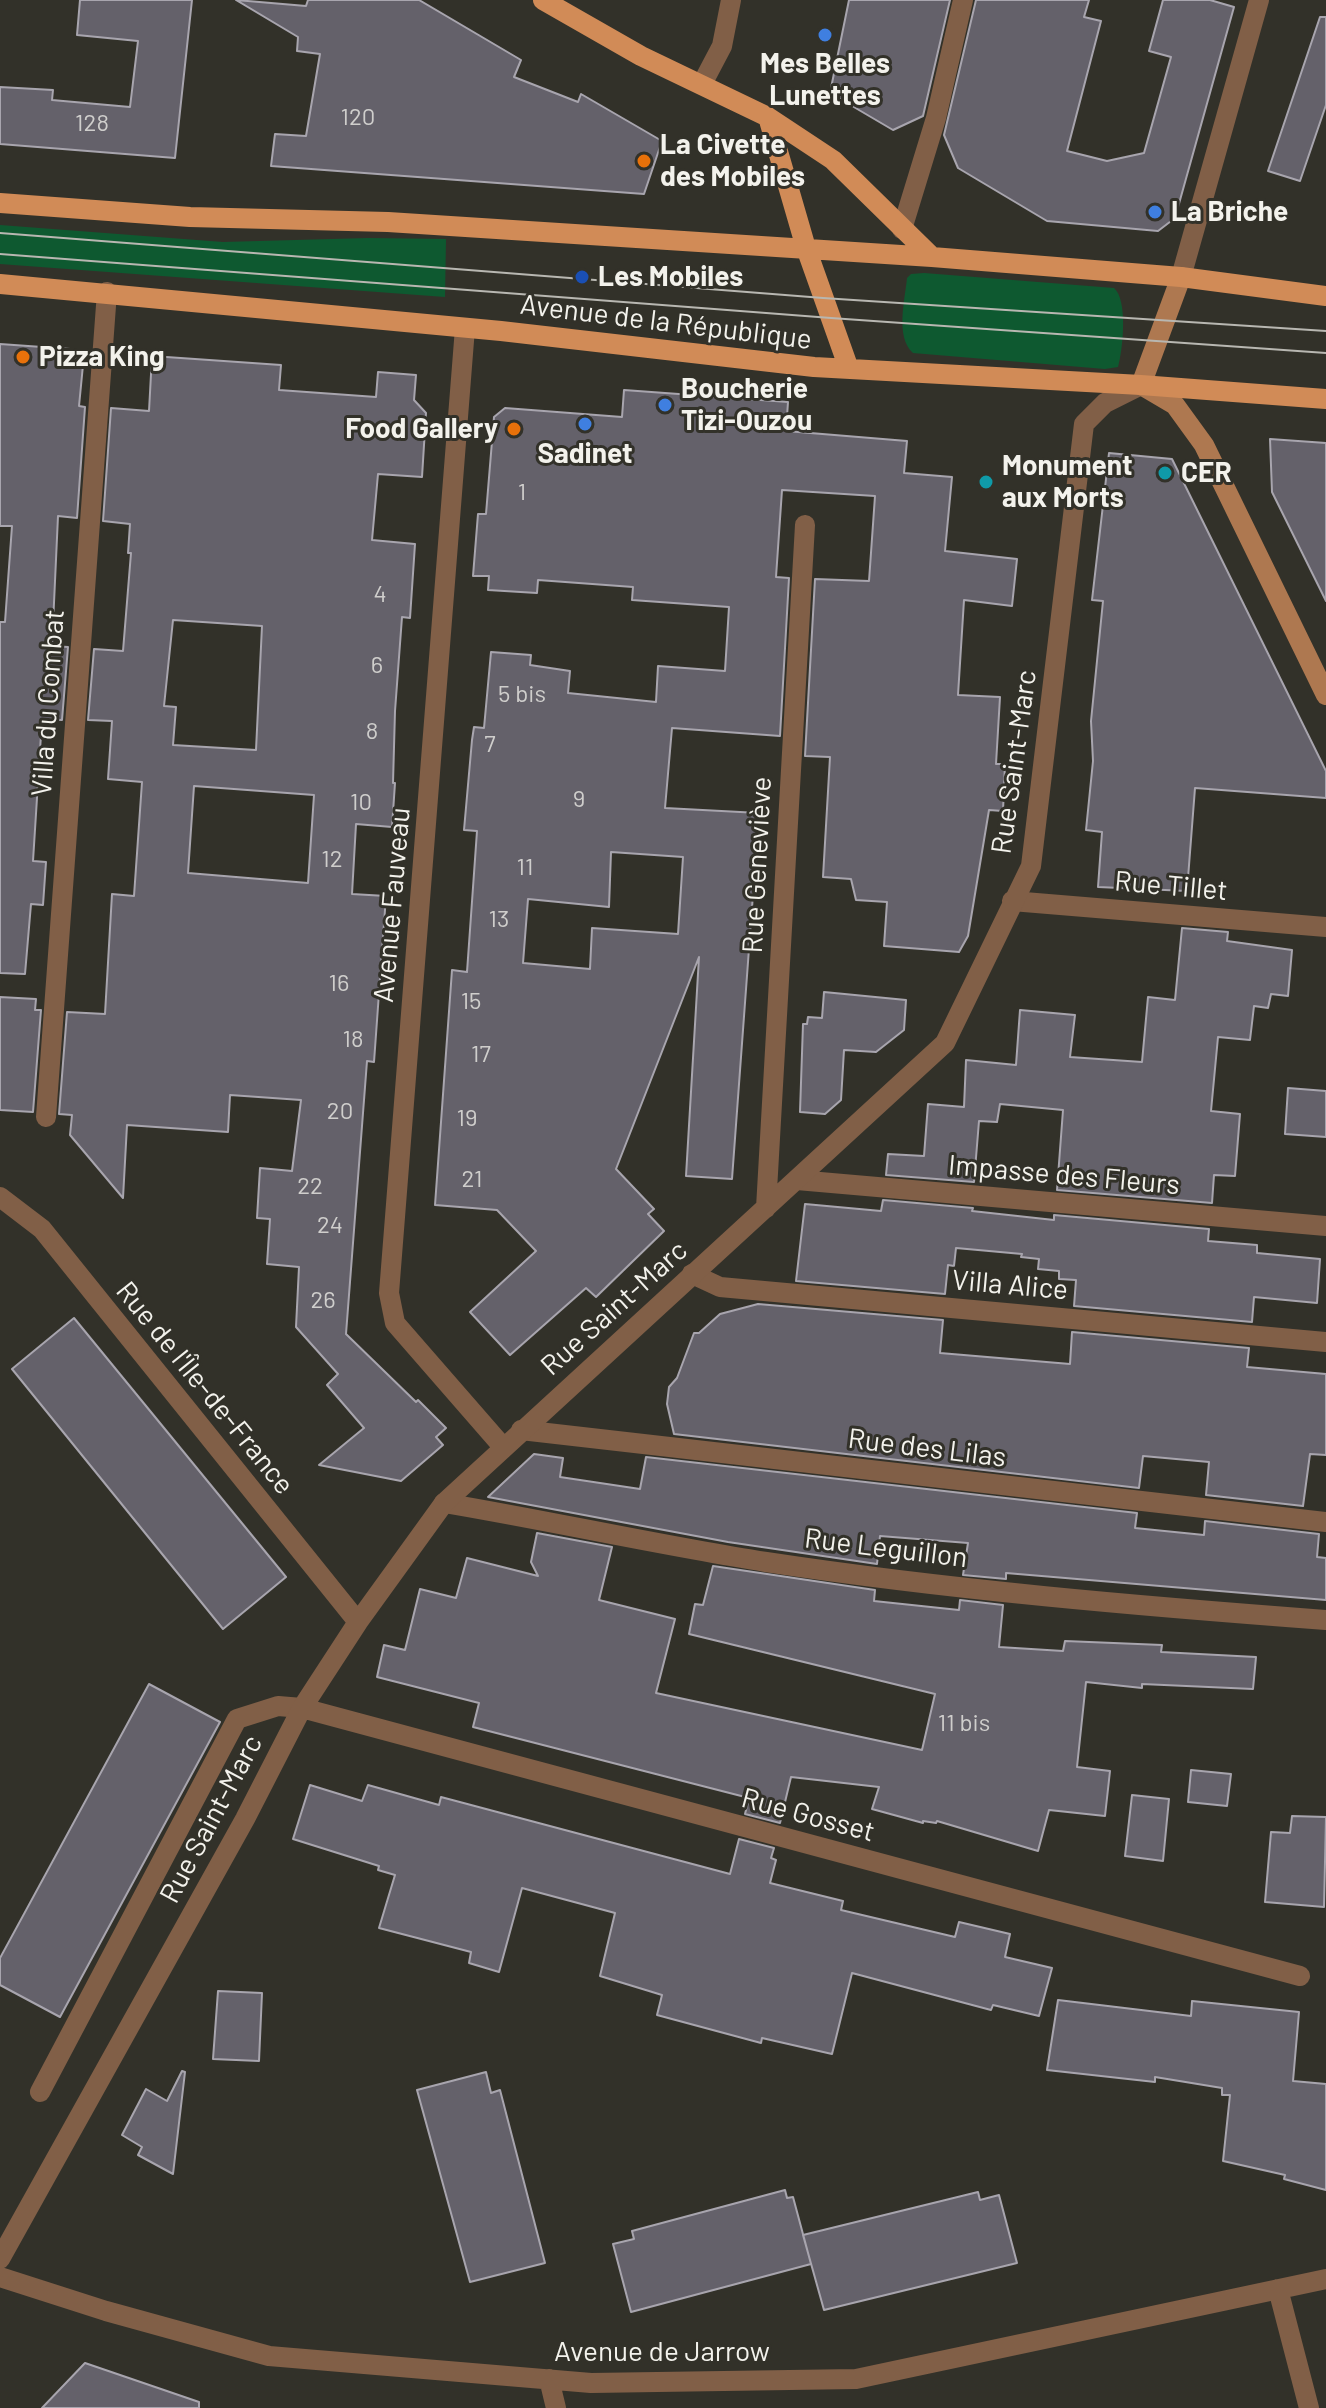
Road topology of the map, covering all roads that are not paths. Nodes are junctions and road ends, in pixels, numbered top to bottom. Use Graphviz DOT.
graph roads {
  1 [pos="543,0"];
  2 [pos="731,0"];
  3 [pos="963,0"];
  4 [pos="1259,0"];
  5 [pos="702,84"];
  6 [pos="768,117"];
  7 [pos="0,203"];
  8 [pos="902,229"];
  9 [pos="806,248"];
  10 [pos="932,257"];
  11 [pos="1181,277"];
  12 [pos="0,284"];
  13 [pos="107,292"];
  14 [pos="1326,296"];
  15 [pos="465,328"];
  16 [pos="849,369"];
  17 [pos="1141,385"];
  18 [pos="1326,399"];
  19 [pos="805,525"];
  20 [pos="1326,695"];
  21 [pos="1012,901"];
  22 [pos="1326,927"];
  23 [pos="46,1117"];
  24 [pos="797,1180"];
  25 [pos="0,1197"];
  26 [pos="766,1208"];
  27 [pos="1326,1226"];
  28 [pos="692,1274"];
  29 [pos="1326,1342"];
  30 [pos="521,1430"];
  31 [pos="503,1447"];
  32 [pos="444,1503"];
  33 [pos="1326,1522"];
  34 [pos="1326,1620"];
  35 [pos="358,1622"];
  36 [pos="302,1708"];
  37 [pos="1300,1976"];
  38 [pos="40,2092"];
  39 [pos="0,2259"];
  40 [pos="0,2277"];
  41 [pos="1326,2279"];
  42 [pos="1278,2289"];
  43 [pos="549,2379"];
  44 [pos="556,2408"];
  45 [pos="1309,2408"];
  1 -- 5 [label="main road"];
  2 -- 5 [label="street"];
  3 -- 8 [label="street"];
  4 -- 11 [label="street"];
  5 -- 6 [label="main road"];
  6 -- 8 [label="main road"];
  6 -- 9 [label="main road"];
  7 -- 9 [label="main road"];
  8 -- 10 [label="main road"];
  9 -- 10 [label="main road"];
  9 -- 16 [label="main road"];
  10 -- 11 [label="main road"];
  11 -- 14 [label="main road"];
  11 -- 17 [label="street"];
  12 -- 13 [label="main road, Avenue de la République"];
  13 -- 15 [label="main road, Avenue de la République"];
  13 -- 23 [label="street, Villa du Combat"];
  15 -- 16 [label="main road, Avenue de la République"];
  15 -- 31 [label="street, Avenue Fauveau"];
  16 -- 17 [label="main road, Avenue de la République"];
  17 -- 18 [label="main road, Avenue de la République"];
  17 -- 20 [label="street"];
  17 -- 21 [label="street, Rue Saint-Marc"];
  19 -- 26 [label="street, Rue Geneviève"];
  21 -- 22 [label="street, Rue Tillet"];
  21 -- 24 [label="street, Rue Saint-Marc"];
  24 -- 26 [label="street, Rue Saint-Marc"];
  24 -- 27 [label="street, Impasse des Fleurs"];
  25 -- 35 [label="street, Rue de l'Île-de-France"];
  26 -- 28 [label="street, Rue Saint-Marc"];
  28 -- 29 [label="street, Villa Alice"];
  28 -- 30 [label="street, Rue Saint-Marc"];
  30 -- 31 [label="street, Rue Saint-Marc"];
  30 -- 33 [label="street, Rue des Lilas"];
  31 -- 32 [label="street, Rue Saint-Marc"];
  32 -- 34 [label="street, Rue Leguillon"];
  32 -- 35 [label="street, Rue Saint-Marc"];
  35 -- 36 [label="street, Rue Saint-Marc"];
  36 -- 37 [label="street, Rue Gosset"];
  36 -- 38 [label="street, Rue Gosset"];
  36 -- 39 [label="street, Rue Saint-Marc"];
  40 -- 43 [label="street, Avenue de Jarrow"];
  41 -- 42 [label="street, Avenue de Jarrow"];
  42 -- 43 [label="street, Avenue de Jarrow"];
  42 -- 45 [label="street"];
  43 -- 44 [label="street"];
}
